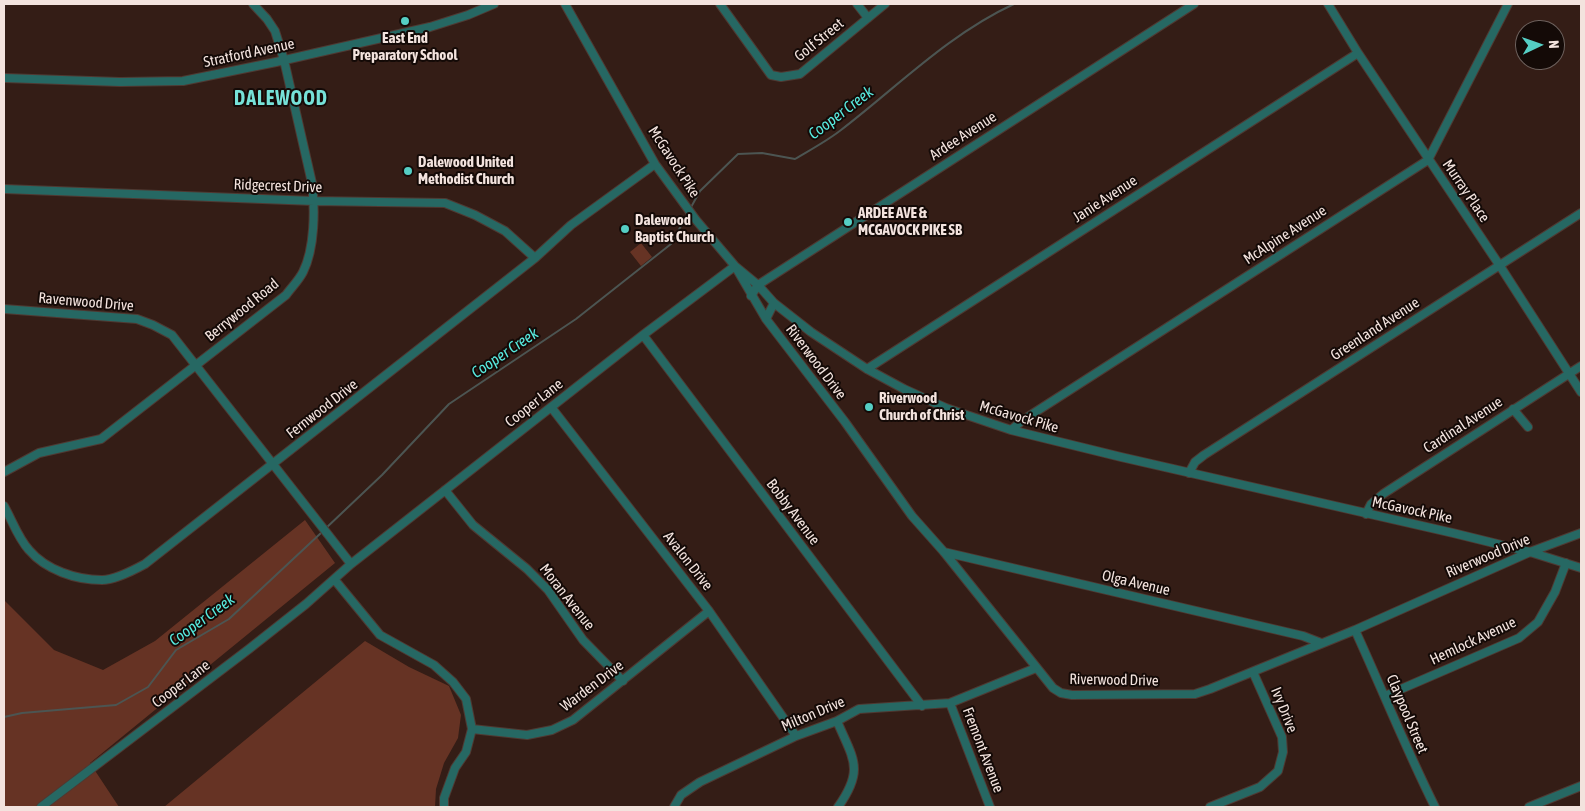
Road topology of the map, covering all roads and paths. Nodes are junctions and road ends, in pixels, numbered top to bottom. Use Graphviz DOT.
graph roads {
  1 [pos="253,4"];
  2 [pos="494,4"];
  3 [pos="565,4"];
  4 [pos="720,4"];
  5 [pos="858,4"];
  6 [pos="886,4"];
  7 [pos="1194,4"];
  8 [pos="1328,4"];
  9 [pos="1508,4"];
  10 [pos="868,18"];
  11 [pos="1358,53"];
  12 [pos="284,60"];
  13 [pos="4,78"];
  14 [pos="1428,160"];
  15 [pos="655,164"];
  16 [pos="4,189"];
  17 [pos="314,201"];
  18 [pos="1581,213"];
  19 [pos="535,258"];
  20 [pos="736,266"];
  21 [pos="1500,266"];
  22 [pos="758,285"];
  23 [pos="751,296"];
  24 [pos="774,303"];
  25 [pos="4,309"];
  26 [pos="766,319"];
  27 [pos="643,335"];
  28 [pos="196,364"];
  29 [pos="1581,366"];
  30 [pos="867,369"];
  31 [pos="1569,374"];
  32 [pos="1581,392"];
  33 [pos="551,407"];
  34 [pos="1513,409"];
  35 [pos="1528,427"];
  36 [pos="1011,430"];
  37 [pos="274,464"];
  38 [pos="4,472"];
  39 [pos="1188,473"];
  40 [pos="445,490"];
  41 [pos="4,506"];
  42 [pos="1366,514"];
  43 [pos="1581,533"];
  44 [pos="944,552"];
  45 [pos="1530,552"];
  46 [pos="351,564"];
  47 [pos="1566,564"];
  48 [pos="1581,568"];
  49 [pos="334,579"];
  50 [pos="709,611"];
  51 [pos="1355,630"];
  52 [pos="1322,643"];
  53 [pos="1036,668"];
  54 [pos="1253,672"];
  55 [pos="622,681"];
  56 [pos="1385,696"];
  57 [pos="950,703"];
  58 [pos="922,706"];
  59 [pos="837,720"];
  60 [pos="472,729"];
  61 [pos="796,736"];
  62 [pos="1581,786"];
  63 [pos="42,807"];
  64 [pos="444,807"];
  65 [pos="674,807"];
  66 [pos="838,807"];
  67 [pos="990,807"];
  68 [pos="1210,807"];
  69 [pos="1435,807"];
  70 [pos="1529,807"];
  1 -- 12 [label="street, Berrywood Road"];
  2 -- 12 [label="street, Stratford Avenue"];
  3 -- 15 [label="street, McGavock Pike"];
  4 -- 10 [label="street, Golf Street"];
  5 -- 10 [label="street"];
  6 -- 10 [label="street, Golf Street"];
  7 -- 22 [label="street, Ardee Avenue"];
  8 -- 11 [label="street, Murray Place"];
  9 -- 14 [label="street"];
  11 -- 14 [label="street, Murray Place"];
  11 -- 30 [label="street, Janie Avenue"];
  12 -- 13 [label="street, Stratford Avenue"];
  12 -- 17 [label="street, Berrywood Road"];
  14 -- 21 [label="street, Murray Place"];
  14 -- 36 [label="street, McAlpine Avenue"];
  15 -- 19 [label="street, Fernwood Drive"];
  15 -- 20 [label="street, McGavock Pike"];
  16 -- 17 [label="street, Ridgecrest Drive"];
  17 -- 19 [label="street, Ridgecrest Drive"];
  17 -- 28 [label="street, Berrywood Road"];
  18 -- 21 [label="street, Greenland Avenue"];
  19 -- 37 [label="street, Fernwood Drive"];
  20 -- 22 [label="street, McGavock Pike"];
  20 -- 23 [label="street, Riverwood Drive"];
  20 -- 27 [label="street, Cooper Lane"];
  21 -- 31 [label="street, Murray Place"];
  21 -- 39 [label="street, Greenland Avenue"];
  22 -- 23 [label="street, Ardee Avenue"];
  22 -- 24 [label="street, McGavock Pike"];
  23 -- 26 [label="street, Riverwood Drive"];
  24 -- 26 [label="street, Riverwood Drive"];
  24 -- 30 [label="street, McGavock Pike"];
  25 -- 28 [label="street, Ravenwood Drive"];
  26 -- 44 [label="street, Riverwood Drive"];
  27 -- 33 [label="street, Cooper Lane"];
  27 -- 58 [label="street, Bobby Avenue"];
  28 -- 37 [label="street, Ravenwood Drive"];
  28 -- 38 [label="street, Berrywood Road"];
  29 -- 31 [label="street, Cardinal Avenue"];
  30 -- 36 [label="street, McGavock Pike"];
  31 -- 32 [label="street, Murray Place"];
  31 -- 34 [label="street, Cardinal Avenue"];
  33 -- 40 [label="street, Cooper Lane"];
  33 -- 50 [label="street, Avalon Drive"];
  34 -- 35 [label="street"];
  34 -- 42 [label="street, Cardinal Avenue"];
  36 -- 39 [label="street, McGavock Pike"];
  37 -- 41 [label="street, Fernwood Drive"];
  37 -- 46 [label="street, Ravenwood Drive"];
  39 -- 42 [label="street, McGavock Pike"];
  40 -- 46 [label="street, Cooper Lane"];
  40 -- 55 [label="street, Moran Avenue"];
  42 -- 45 [label="street, McGavock Pike"];
  43 -- 45 [label="street, Riverwood Drive"];
  44 -- 52 [label="street, Olga Avenue"];
  44 -- 53 [label="street, Riverwood Drive"];
  45 -- 47 [label="street, McGavock Pike"];
  45 -- 51 [label="street, Riverwood Drive"];
  46 -- 49 [label="street, Cooper Lane"];
  47 -- 48 [label="street, McGavock Pike"];
  47 -- 56 [label="street, Hemlock Avenue"];
  49 -- 60 [label="street"];
  49 -- 63 [label="street, Cooper Lane"];
  50 -- 55 [label="street, Warden Drive"];
  50 -- 61 [label="street, Avalon Drive"];
  51 -- 52 [label="street, Riverwood Drive"];
  51 -- 56 [label="street, Claypool Street"];
  52 -- 54 [label="street, Riverwood Drive"];
  53 -- 54 [label="street, Riverwood Drive"];
  53 -- 57 [label="street, Milton Drive"];
  54 -- 68 [label="street, Ivy Drive"];
  55 -- 60 [label="street, Warden Drive"];
  56 -- 69 [label="street, Claypool Street"];
  57 -- 58 [label="street, Milton Drive"];
  57 -- 67 [label="street, Fremont Avenue"];
  58 -- 59 [label="street, Milton Drive"];
  59 -- 61 [label="street, Milton Drive"];
  59 -- 66 [label="street"];
  60 -- 64 [label="street"];
  61 -- 65 [label="street, Milton Drive"];
  62 -- 70 [label="street"];
}
